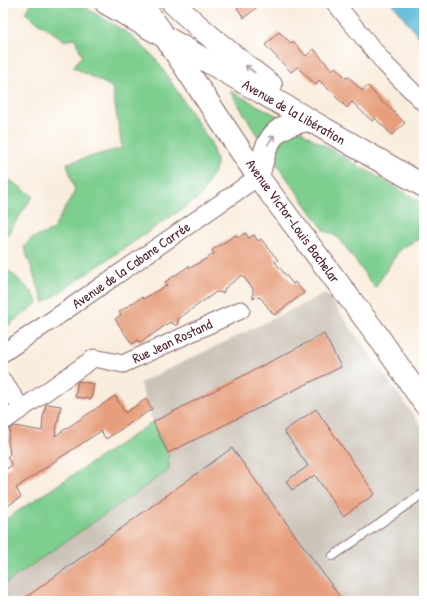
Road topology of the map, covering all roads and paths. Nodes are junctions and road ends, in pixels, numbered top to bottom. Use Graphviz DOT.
graph roads {
  1 [pos="106,3"];
  2 [pos="141,3"];
  3 [pos="173,3"];
  4 [pos="335,3"];
  5 [pos="165,37"];
  6 [pos="424,104"];
  7 [pos="308,120"];
  8 [pos="348,143"];
  9 [pos="258,177"];
  10 [pos="424,186"];
  11 [pos="241,310"];
  12 [pos="3,353"];
  13 [pos="3,381"];
  14 [pos="424,403"];
  15 [pos="22,409"];
  16 [pos="3,422"];
  17 [pos="424,493"];
  18 [pos="333,556"];
  1 -- 5 [label="main road, Avenue de la Libération"];
  2 -- 5 [label="main road, Avenue Victor-Louis Bachelar"];
  8 -- 3 [label="main road, one-way"];
  4 -- 6 [label="street"];
  5 -- 7 [label="main road, Avenue de la Libération"];
  5 -- 9 [label="main road, Avenue Victor-Louis Bachelar"];
  7 -- 8 [label="main road, Avenue de la Libération"];
  9 -- 7 [label="main road, one-way"];
  8 -- 10 [label="main road, Avenue de la Libération"];
  9 -- 12 [label="street, Avenue de la Cabane Carrée"];
  9 -- 14 [label="main road, Avenue Victor-Louis Bachelar"];
  11 -- 15 [label="street, Rue Jean Rostand"];
  13 -- 15 [label="street"];
  15 -- 16 [label="street, Rue Jean Rostand"];
  17 -- 18 [label="lane"];
}
